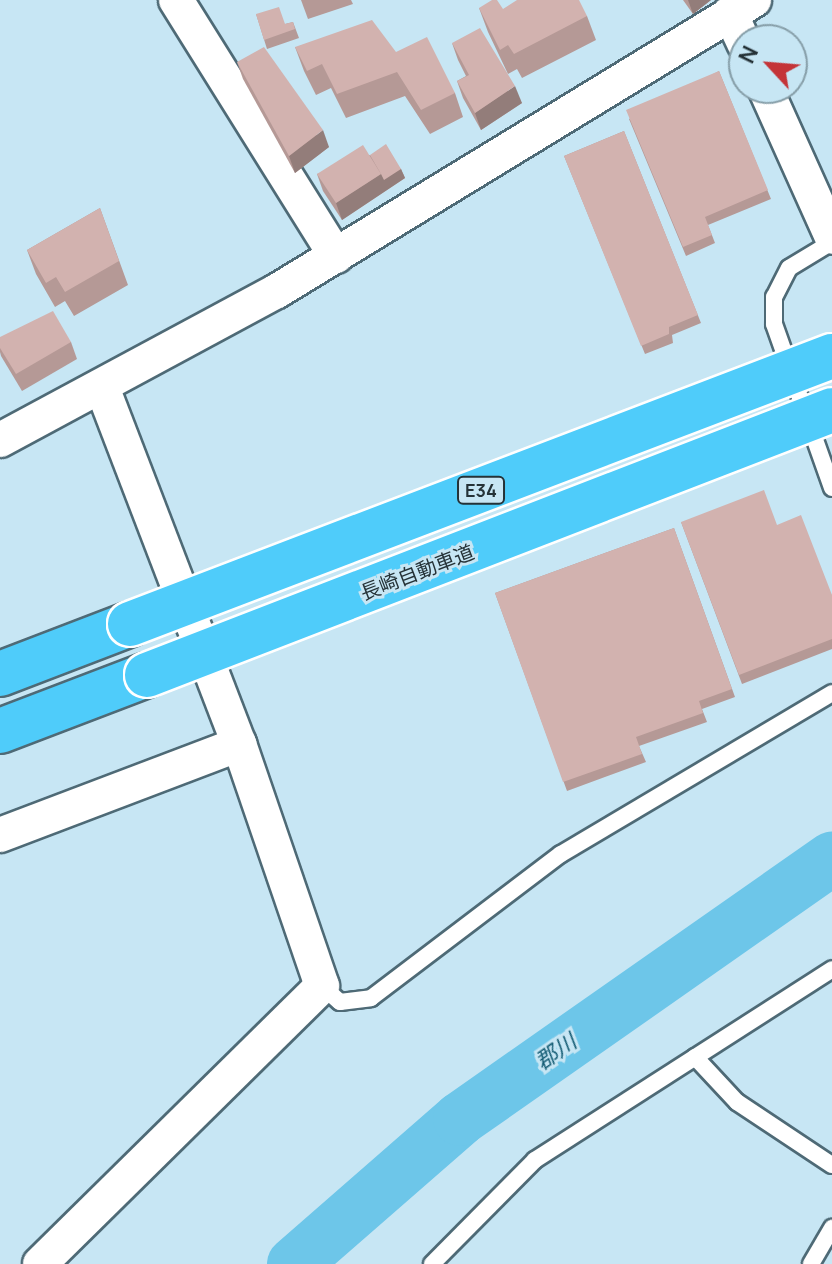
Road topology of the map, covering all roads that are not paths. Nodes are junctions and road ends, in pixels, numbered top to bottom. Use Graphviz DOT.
graph roads {
  1 [pos="176,0"];
  2 [pos="747,11"];
  3 [pos="774,104"];
  4 [pos="821,185"];
  5 [pos="832,240"];
  6 [pos="336,256"];
  7 [pos="832,356"];
  8 [pos="103,390"];
  9 [pos="832,410"];
  10 [pos="0,440"];
  11 [pos="832,488"];
  12 [pos="0,674"];
  13 [pos="832,693"];
  14 [pos="0,731"];
  15 [pos="239,744"];
  16 [pos="0,835"];
  17 [pos="832,969"];
  18 [pos="322,986"];
  19 [pos="695,1057"];
  20 [pos="832,1165"];
  21 [pos="832,1228"];
  22 [pos="40,1264"];
  23 [pos="432,1264"];
  24 [pos="811,1264"];
  1 -- 6 [label="street"];
  2 -- 6 [label="street"];
  3 -- 4 [label="street"];
  4 -- 5 [label="street"];
  5 -- 11 [label="lane"];
  6 -- 8 [label="street"];
  7 -- 12 [label="highway, E34, bridge"];
  8 -- 10 [label="street"];
  8 -- 15 [label="street"];
  9 -- 14 [label="highway, 長崎自動車道, bridge"];
  13 -- 18 [label="lane"];
  15 -- 16 [label="street"];
  15 -- 18 [label="street"];
  17 -- 19 [label="lane"];
  18 -- 22 [label="street"];
  19 -- 20 [label="lane"];
  19 -- 23 [label="lane"];
  21 -- 24 [label="lane"];
}
